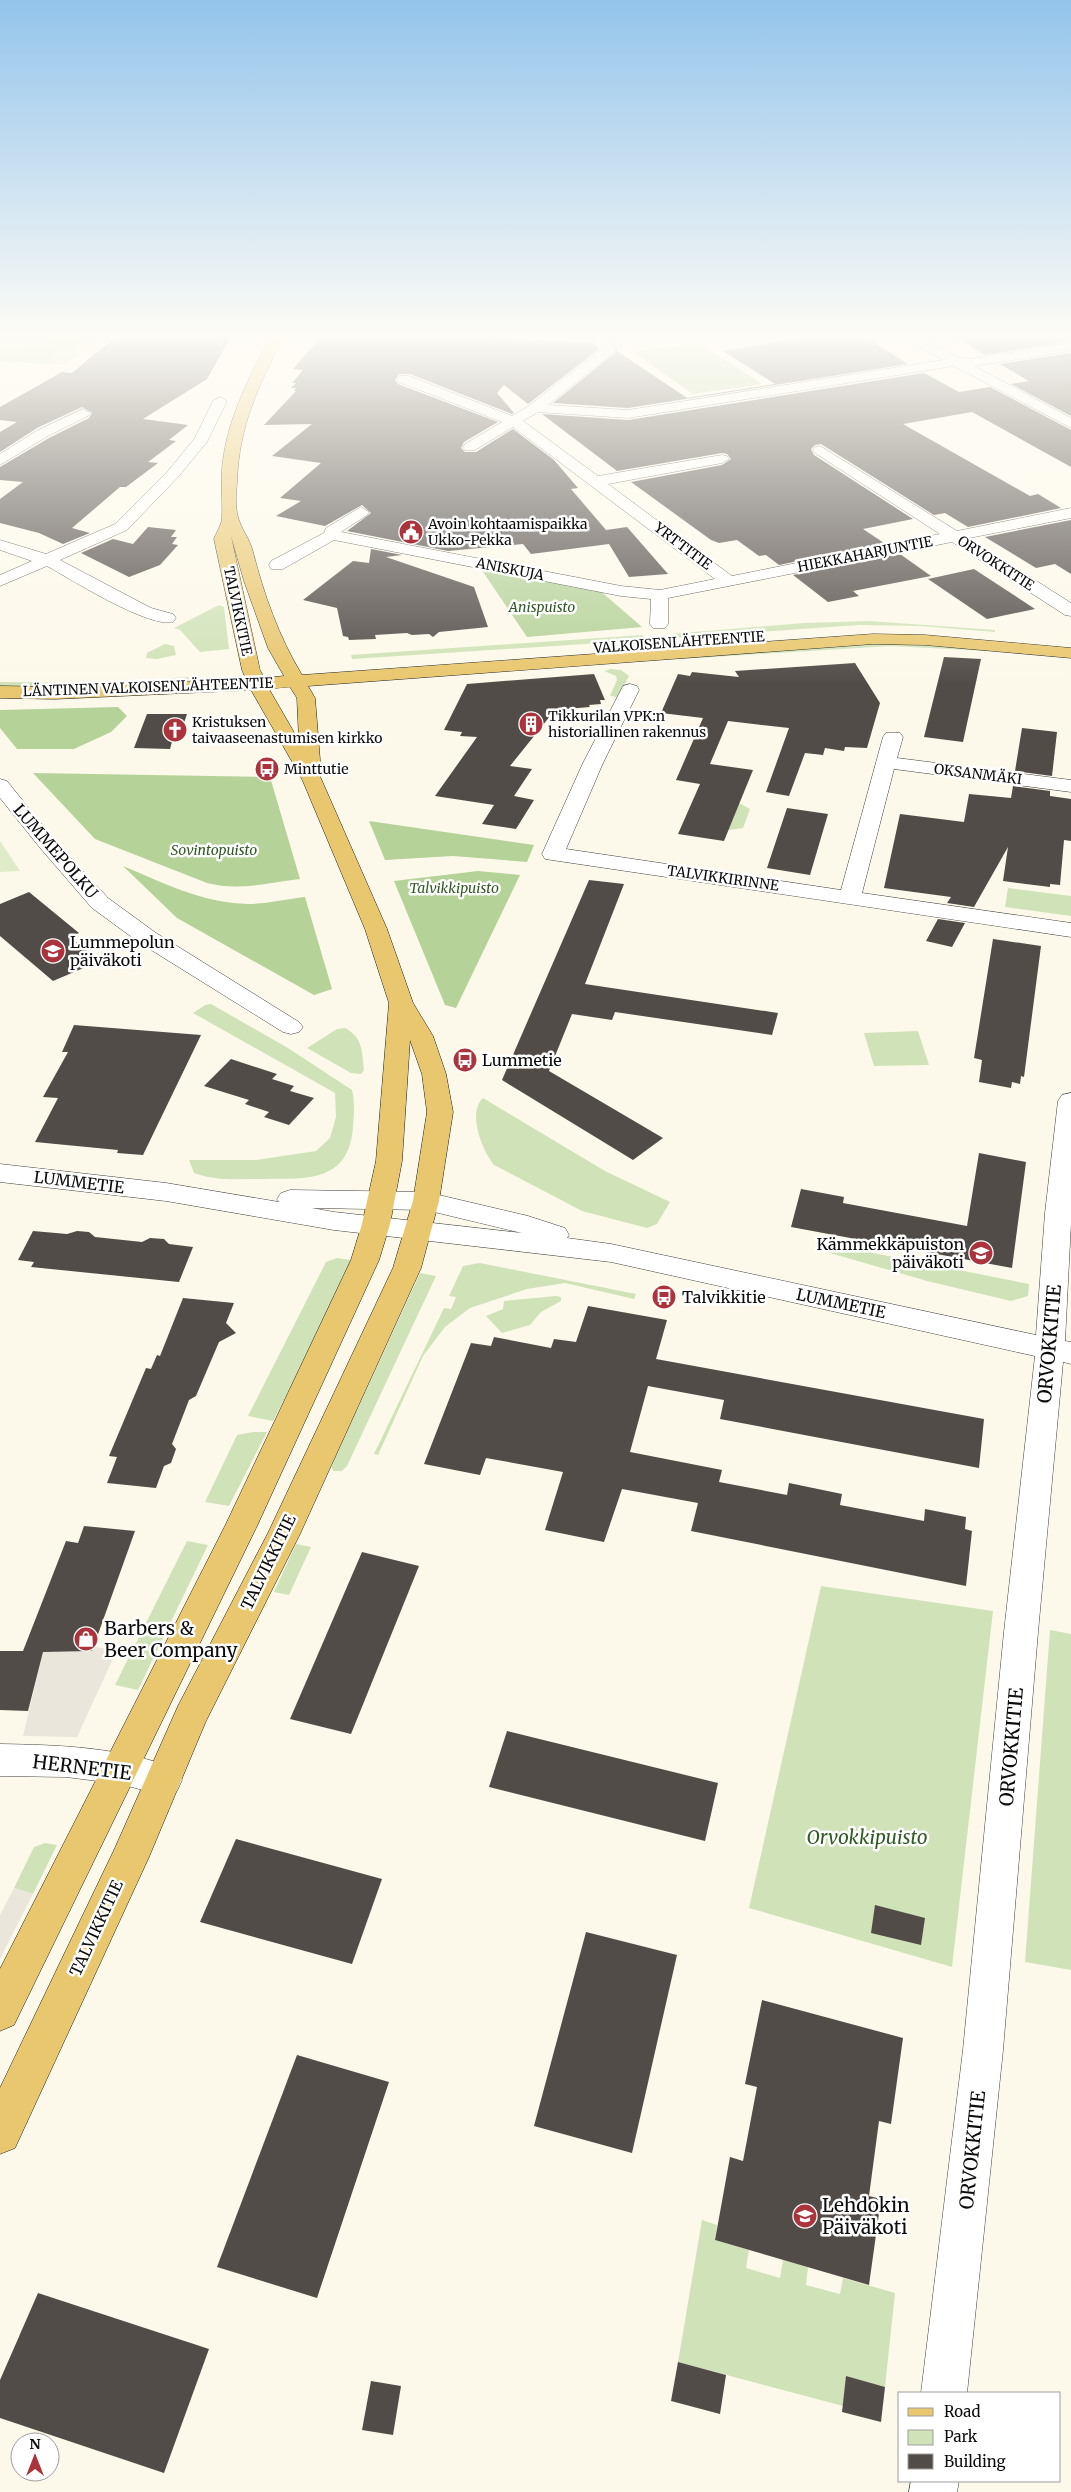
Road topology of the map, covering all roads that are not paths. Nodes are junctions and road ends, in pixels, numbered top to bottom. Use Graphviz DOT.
graph roads {
  1 [pos="12,452"];
  2 [pos="191,452"];
  3 [pos="231,452"];
  4 [pos="557,452"];
  5 [pos="824,452"];
  6 [pos="722,459"];
  7 [pos="0,460"];
  8 [pos="596,481"];
  9 [pos="361,512"];
  10 [pos="1071,514"];
  11 [pos="230,519"];
  12 [pos="332,535"];
  13 [pos="953,536"];
  14 [pos="0,546"];
  15 [pos="47,560"];
  16 [pos="278,565"];
  17 [pos="0,580"];
  18 [pos="729,581"];
  19 [pos="660,595"];
  20 [pos="1071,612"];
  21 [pos="167,618"];
  22 [pos="659,624"];
  23 [pos="1071,643"];
  24 [pos="1071,653"];
  25 [pos="291,675"];
  26 [pos="0,677"];
  27 [pos="254,677"];
  28 [pos="630,690"];
  29 [pos="0,692"];
  30 [pos="893,737"];
  31 [pos="886,762"];
  32 [pos="312,779"];
  33 [pos="0,786"];
  34 [pos="1071,786"];
  35 [pos="850,896"];
  36 [pos="1071,930"];
  37 [pos="401,1003"];
  38 [pos="291,1027"];
  39 [pos="1071,1101"];
  40 [pos="0,1173"];
  41 [pos="378,1212"];
  42 [pos="422,1216"];
  43 [pos="1060,1351"];
  44 [pos="0,1760"];
  45 [pos="121,1768"];
  46 [pos="164,1780"];
  47 [pos="0,2011"];
  48 [pos="0,2133"];
  49 [pos="944,2392"];
  1 -- 7 [label="street"];
  2 -- 15 [label="street"];
  3 -- 11 [label="main road, TALVIKKITIE"];
  4 -- 8 [label="street, YRTTITIE"];
  5 -- 13 [label="street, ORVOKKITIE"];
  6 -- 8 [label="street"];
  8 -- 18 [label="street, YRTTITIE"];
  9 -- 12 [label="street"];
  10 -- 13 [label="street, HIEKKAHARJUNTIE"];
  11 -- 25 [label="main road, TALVIKKITIE"];
  11 -- 27 [label="main road, TALVIKKITIE"];
  12 -- 16 [label="street"];
  12 -- 19 [label="street, ANISKUJA"];
  13 -- 18 [label="street, HIEKKAHARJUNTIE"];
  13 -- 20 [label="street, ORVOKKITIE"];
  14 -- 15 [label="street"];
  15 -- 17 [label="street"];
  15 -- 21 [label="street"];
  18 -- 19 [label="street, HIEKKAHARJUNTIE"];
  19 -- 22 [label="street"];
  23 -- 25 [label="main road, VALKOISENLÄHTEENTIE"];
  24 -- 25 [label="main road, VALKOISENLÄHTEENTIE"];
  25 -- 27 [label="main road, LÄNTINEN VALKOISENLÄHTEENTIE"];
  25 -- 32 [label="main road, TALVIKKITIE"];
  26 -- 27 [label="main road, LÄNTINEN VALKOISENLÄHTEENTIE"];
  27 -- 29 [label="main road, LÄNTINEN VALKOISENLÄHTEENTIE"];
  27 -- 32 [label="main road, TALVIKKITIE"];
  28 -- 35 [label="street, TALVIKKIRINNE"];
  30 -- 31 [label="street"];
  31 -- 34 [label="street, OKSANMÄKI"];
  31 -- 35 [label="street"];
  32 -- 37 [label="main road, TALVIKKITIE"];
  33 -- 38 [label="street, LUMMEPOLKU"];
  35 -- 36 [label="street, TALVIKKIRINNE"];
  37 -- 41 [label="main road, TALVIKKITIE"];
  37 -- 42 [label="main road, TALVIKKITIE"];
  39 -- 43 [label="street, ORVOKKITIE"];
  40 -- 41 [label="street, LUMMETIE"];
  41 -- 42 [label="street, LUMMETIE"];
  41 -- 45 [label="main road, TALVIKKITIE"];
  42 -- 43 [label="street, LUMMETIE"];
  42 -- 46 [label="main road, TALVIKKITIE"];
  43 -- 49 [label="street, ORVOKKITIE"];
  44 -- 45 [label="street, HERNETIE"];
  45 -- 46 [label="street, HERNETIE"];
  45 -- 47 [label="main road, TALVIKKITIE"];
  46 -- 48 [label="main road, TALVIKKITIE"];
}
